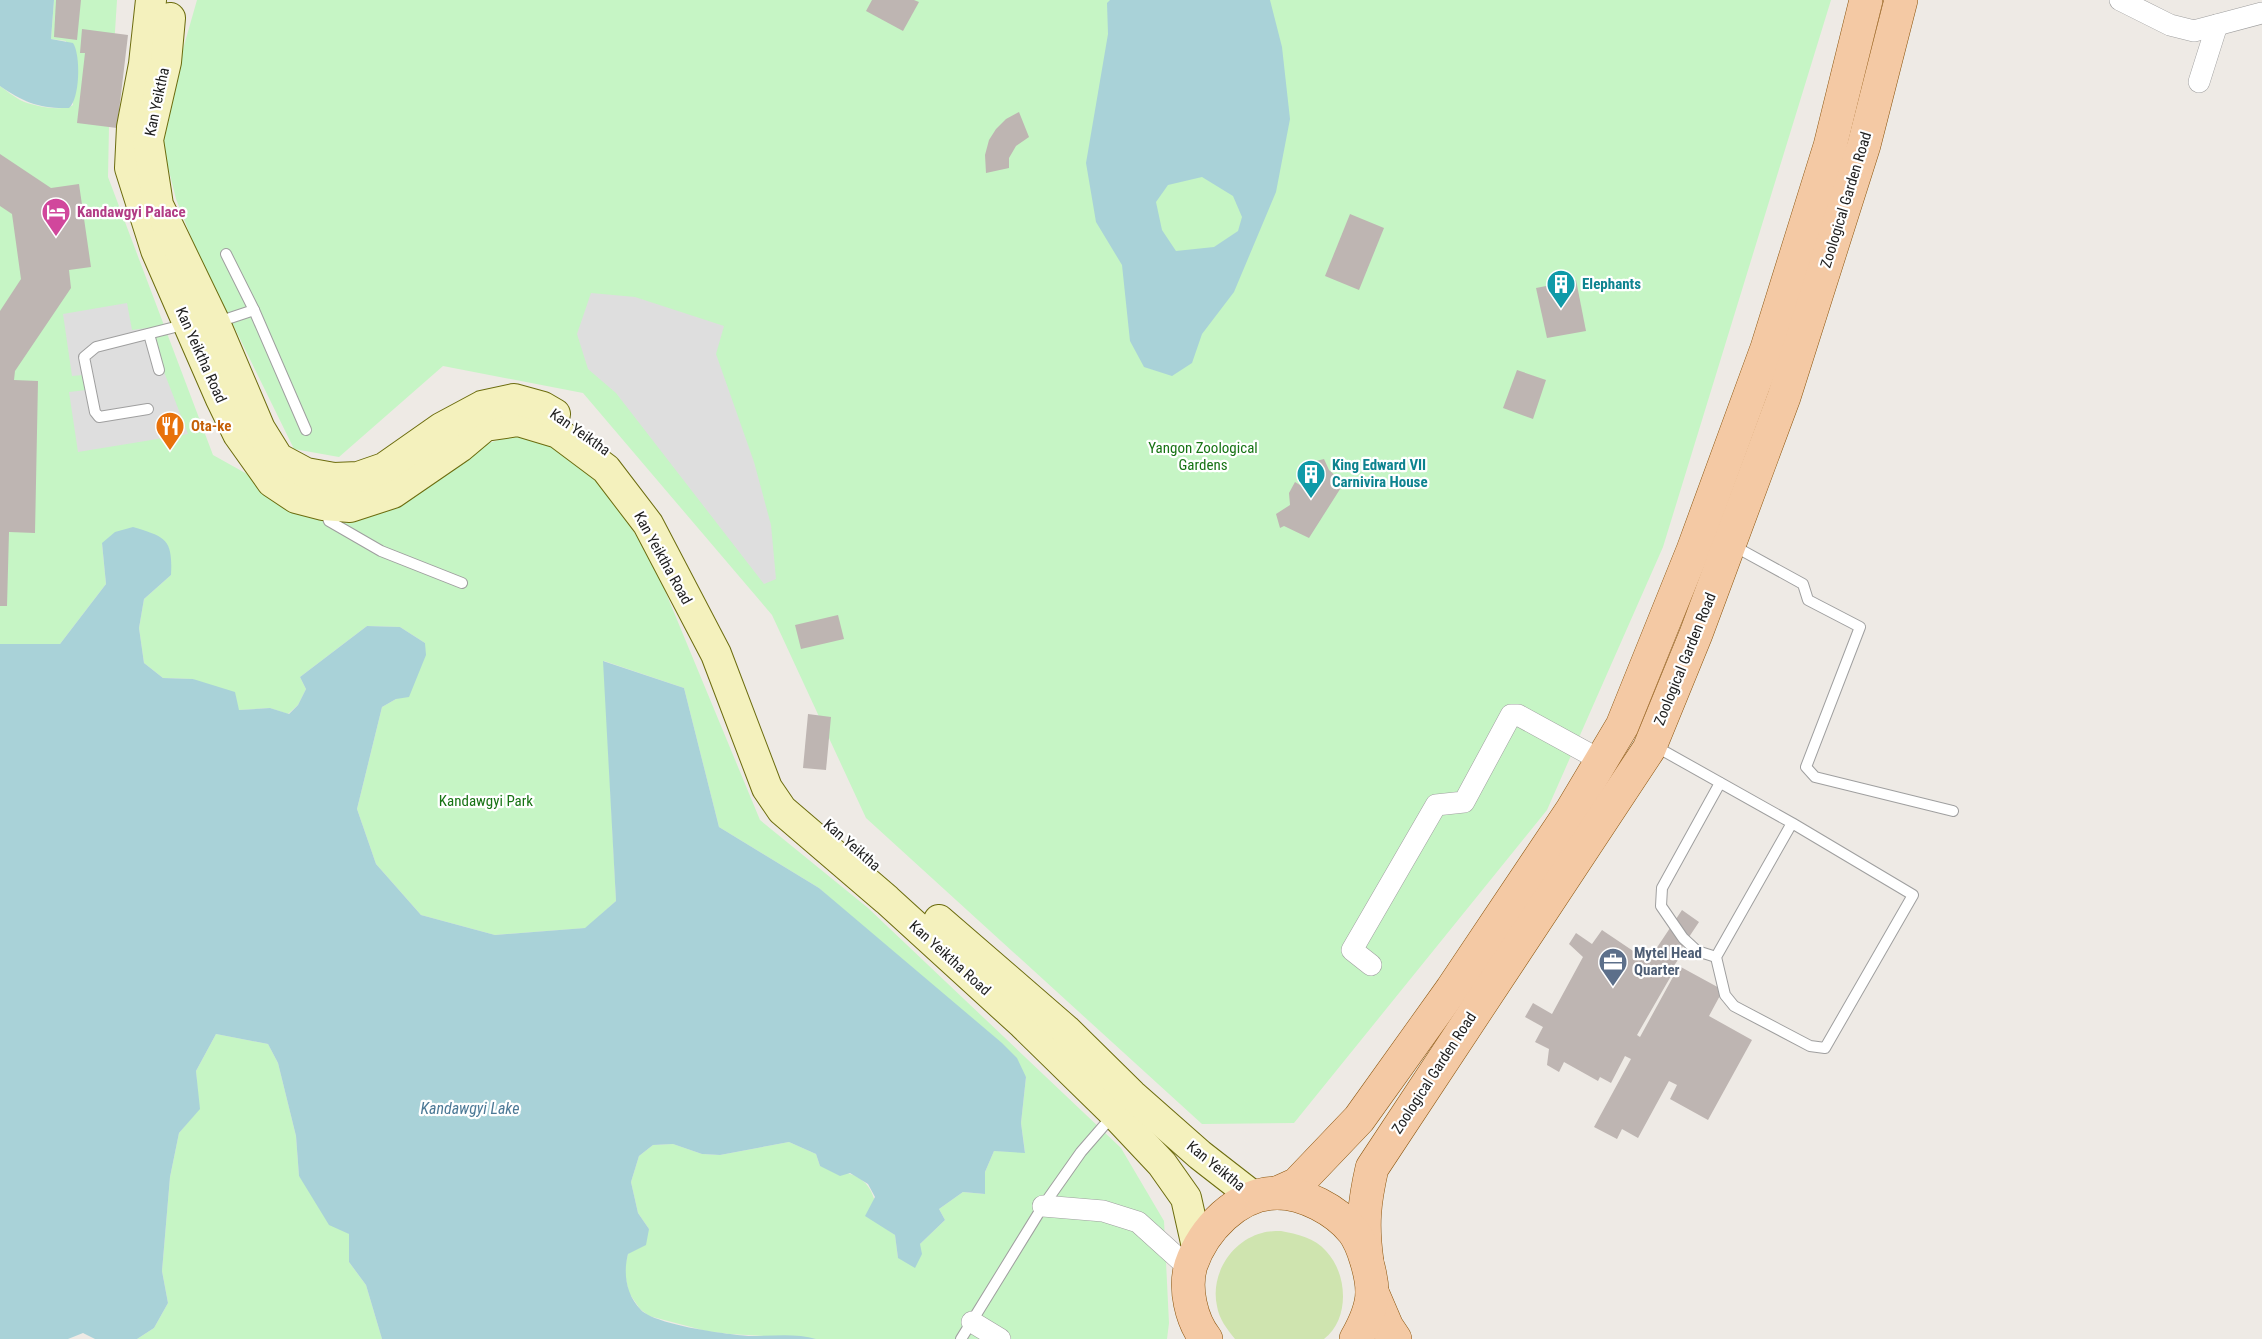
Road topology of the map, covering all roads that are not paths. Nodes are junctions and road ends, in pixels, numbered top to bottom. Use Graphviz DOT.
graph roads {
  1 [pos="166,0"];
  2 [pos="1866,0"];
  3 [pos="1901,0"];
  4 [pos="2120,0"];
  5 [pos="2262,13"];
  6 [pos="2217,26"];
  7 [pos="155,61"];
  8 [pos="2199,82"];
  9 [pos="226,254"];
  10 [pos="254,310"];
  11 [pos="202,320"];
  12 [pos="149,334"];
  13 [pos="159,370"];
  14 [pos="148,409"];
  15 [pos="306,430"];
  16 [pos="330,496"];
  17 [pos="1730,543"];
  18 [pos="462,583"];
  19 [pos="744,698"];
  20 [pos="1636,735"];
  21 [pos="1602,761"];
  22 [pos="1720,783"];
  23 [pos="1953,811"];
  24 [pos="1792,823"];
  25 [pos="1716,957"];
  26 [pos="1371,965"];
  27 [pos="1123,1104"];
  28 [pos="1265,1195"];
  29 [pos="1043,1206"];
  30 [pos="1194,1258"];
  31 [pos="1369,1276"];
  32 [pos="966,1331"];
  33 [pos="1198,1331"];
  34 [pos="1000,1339"];
  35 [pos="1356,1339"];
  36 [pos="1395,1339"];
  1 -- 7 [label="main road, Kan Yeiktha"];
  2 -- 20 [label="main road, Zoological Garden Road"];
  3 -- 17 [label="main road, Zoological Garden Road"];
  4 -- 6 [label="street"];
  5 -- 6 [label="street"];
  6 -- 8 [label="street"];
  7 -- 11 [label="main road, Kan Yeiktha Road"];
  9 -- 10 [label="lane"];
  10 -- 11 [label="lane"];
  10 -- 15 [label="lane"];
  11 -- 12 [label="lane"];
  11 -- 16 [label="main road, Kan Yeiktha Road"];
  12 -- 13 [label="lane"];
  12 -- 14 [label="lane"];
  16 -- 18 [label="lane"];
  16 -- 19 [label="main road, Kan Yeiktha Road"];
  17 -- 20 [label="main road, Zoological Garden Road"];
  17 -- 23 [label="lane"];
  19 -- 27 [label="main road, Kan Yeiktha"];
  20 -- 21 [label="main road, Zoological Garden Road"];
  20 -- 22 [label="lane"];
  20 -- 31 [label="main road, Zoological Garden Road"];
  21 -- 26 [label="street"];
  21 -- 28 [label="main road, Zoological Garden Road"];
  22 -- 24 [label="lane"];
  22 -- 25 [label="lane"];
  24 -- 25 [label="lane"];
  24 -- 25 [label="lane"];
  27 -- 28 [label="main road, Kan Yeiktha"];
  27 -- 29 [label="lane"];
  27 -- 30 [label="main road"];
  28 -- 30 [label="main road, Zoological Garden Road"];
  28 -- 31 [label="main road"];
  29 -- 30 [label="street"];
  29 -- 32 [label="lane"];
  30 -- 33 [label="main road"];
  31 -- 35 [label="main road"];
  31 -- 36 [label="main road"];
  32 -- 34 [label="street"];
}
